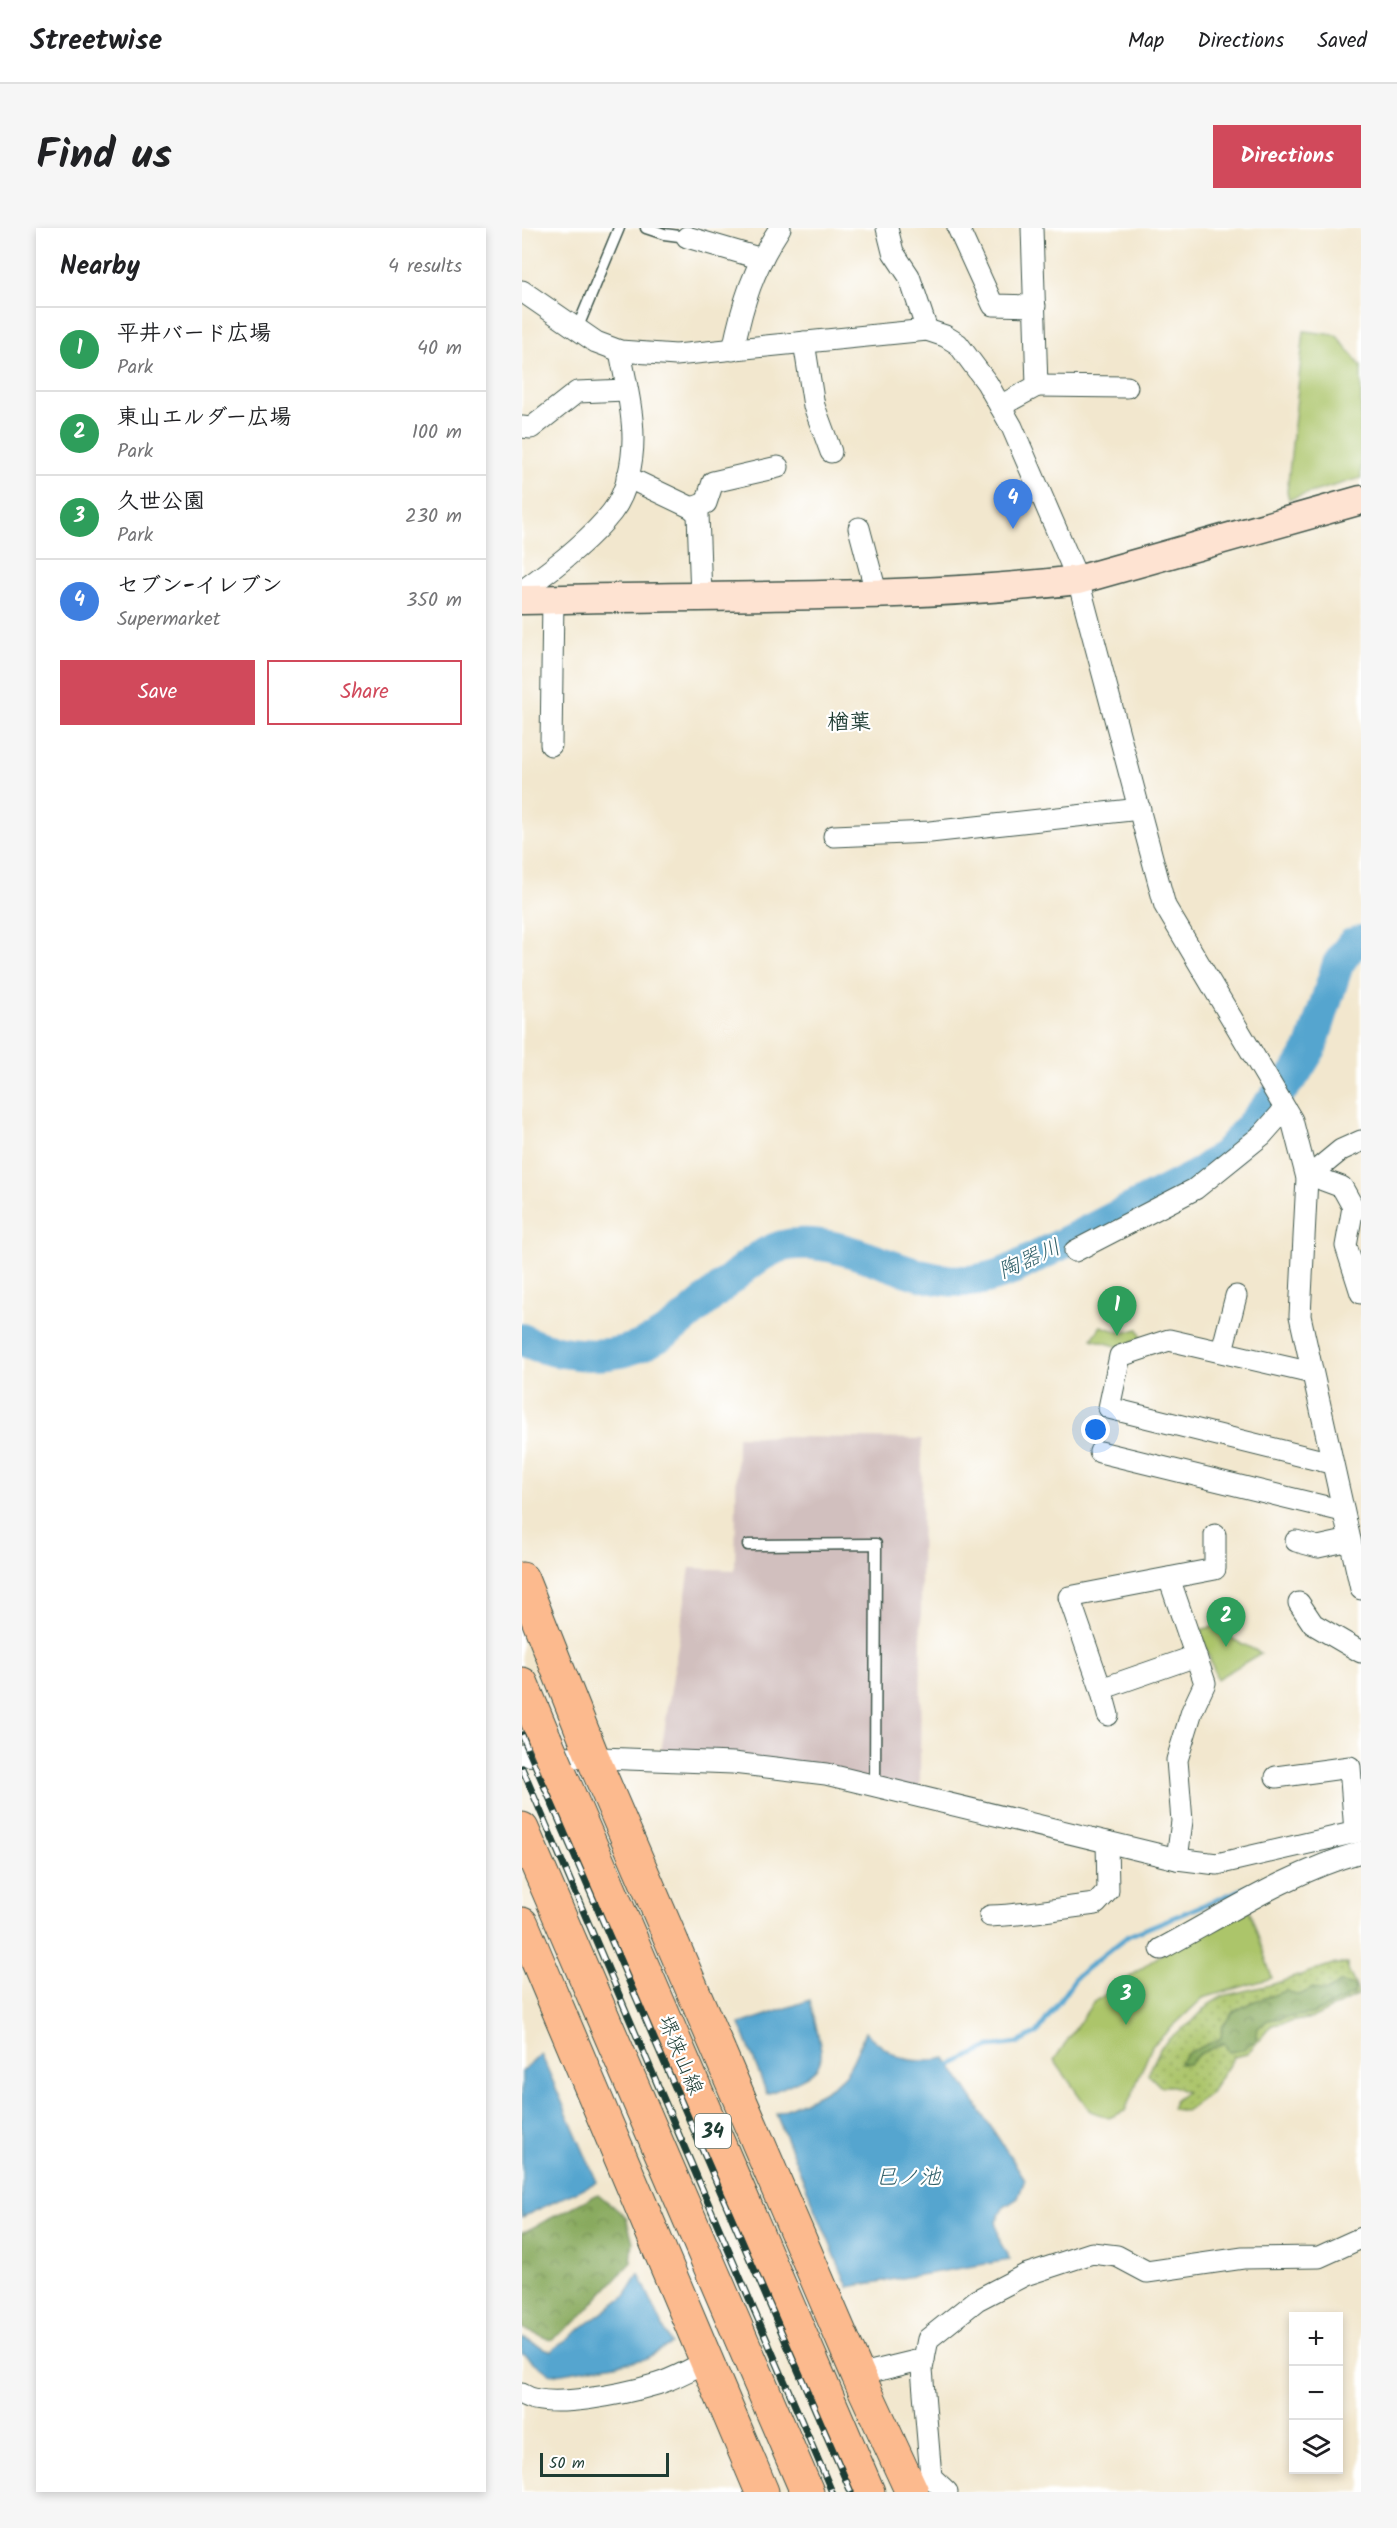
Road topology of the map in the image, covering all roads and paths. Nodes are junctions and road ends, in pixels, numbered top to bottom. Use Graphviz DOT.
graph roads {
  1 [pos="619,228"];
  2 [pos="646,228"];
  3 [pos="780,228"];
  4 [pos="886,228"];
  5 [pos="958,228"];
  6 [pos="1032,228"];
  7 [pos="687,237"];
  8 [pos="762,259"];
  9 [pos="522,291"];
  10 [pos="1035,306"];
  11 [pos="577,329"];
  12 [pos="927,330"];
  13 [pos="804,342"];
  14 [pos="733,350"];
  15 [pos="620,351"];
  16 [pos="1036,386"];
  17 [pos="1127,387"];
  18 [pos="626,390"];
  19 [pos="1000,406"];
  20 [pos="522,427"];
  21 [pos="831,452"];
  22 [pos="778,467"];
  23 [pos="627,477"];
  24 [pos="1361,500"];
  25 [pos="692,508"];
  26 [pos="860,528"];
  27 [pos="1078,580"];
  28 [pos="522,591"];
  29 [pos="876,592"];
  30 [pos="701,596"];
  31 [pos="554,599"];
  32 [pos="522,600"];
  33 [pos="551,745"];
  34 [pos="1140,809"];
  35 [pos="834,836"];
  36 [pos="1284,1107"];
  37 [pos="1361,1140"];
  38 [pos="1312,1174"];
  39 [pos="1074,1251"];
  40 [pos="1361,1293"];
  41 [pos="1236,1296"];
  42 [pos="1222,1352"];
  43 [pos="1312,1372"];
  44 [pos="1100,1452"];
  45 [pos="1331,1463"];
  46 [pos="1343,1511"];
  47 [pos="1215,1535"];
  48 [pos="1350,1540"];
  49 [pos="1296,1541"];
  50 [pos="748,1545"];
  51 [pos="1169,1578"];
  52 [pos="522,1579"];
  53 [pos="1361,1589"];
  54 [pos="1299,1603"];
  55 [pos="1361,1652"];
  56 [pos="1197,1656"];
  57 [pos="522,1684"];
  58 [pos="1101,1689"];
  59 [pos="1108,1715"];
  60 [pos="533,1747"];
  61 [pos="593,1758"];
  62 [pos="1276,1777"];
  63 [pos="875,1786"];
  64 [pos="522,1829"];
  65 [pos="1359,1838"];
  66 [pos="1107,1842"];
  67 [pos="1177,1859"];
  68 [pos="990,1916"];
  69 [pos="522,1924"];
  70 [pos="1161,1949"];
  71 [pos="1361,2238"];
  72 [pos="795,2322"];
  73 [pos="924,2359"];
  74 [pos="707,2362"];
  75 [pos="755,2371"];
  76 [pos="858,2374"];
  77 [pos="522,2394"];
  78 [pos="762,2492"];
  79 [pos="789,2492"];
  80 [pos="807,2492"];
  81 [pos="868,2492"];
  82 [pos="885,2492"];
  83 [pos="912,2492"];
  84 [pos="947,2492"];
  1 -- 11 [label="lane"];
  2 -- 7 [label="lane"];
  3 -- 8 [label="street"];
  4 -- 12 [label="street"];
  5 -- 10 [label="street"];
  6 -- 10 [label="street"];
  7 -- 8 [label="street"];
  8 -- 14 [label="street"];
  9 -- 11 [label="street"];
  10 -- 16 [label="street"];
  11 -- 15 [label="street"];
  12 -- 13 [label="street"];
  12 -- 19 [label="street"];
  13 -- 14 [label="street"];
  13 -- 21 [label="street"];
  14 -- 15 [label="street"];
  15 -- 18 [label="street"];
  16 -- 17 [label="street"];
  16 -- 19 [label="street"];
  18 -- 20 [label="street"];
  18 -- 23 [label="street"];
  19 -- 27 [label="street"];
  22 -- 25 [label="street"];
  23 -- 25 [label="street"];
  23 -- 28 [label="street"];
  24 -- 27 [label="street"];
  25 -- 30 [label="street"];
  26 -- 29 [label="street"];
  27 -- 29 [label="street"];
  27 -- 34 [label="street"];
  29 -- 30 [label="street"];
  30 -- 31 [label="street"];
  31 -- 32 [label="street"];
  31 -- 33 [label="street"];
  34 -- 35 [label="street"];
  34 -- 36 [label="street"];
  36 -- 38 [label="street"];
  36 -- 39 [label="street"];
  37 -- 38 [label="street"];
  38 -- 40 [label="street"];
  38 -- 43 [label="street"];
  41 -- 42 [label="street"];
  42 -- 43 [label="street"];
  42 -- 45 [label="street"];
  43 -- 45 [label="street"];
  44 -- 46 [label="street"];
  45 -- 46 [label="street"];
  46 -- 48 [label="street"];
  47 -- 51 [label="street"];
  48 -- 49 [label="street"];
  48 -- 53 [label="street"];
  50 -- 63 [label="lane"];
  51 -- 56 [label="street"];
  51 -- 58 [label="street"];
  52 -- 61 [label="main road"];
  54 -- 55 [label="street"];
  56 -- 58 [label="street"];
  56 -- 67 [label="street"];
  57 -- 60 [label="main road, 堺狭山線 / 34"];
  58 -- 59 [label="street"];
  60 -- 61 [label="street"];
  60 -- 72 [label="main road, 堺狭山線 / 34, bridge"];
  61 -- 63 [label="street"];
  61 -- 76 [label="main road"];
  62 -- 65 [label="street"];
  63 -- 66 [label="street"];
  64 -- 75 [label="main road"];
  65 -- 67 [label="street"];
  65 -- 70 [label="street"];
  66 -- 67 [label="street"];
  66 -- 68 [label="street"];
  69 -- 74 [label="main road"];
  71 -- 73 [label="street"];
  72 -- 81 [label="main road, 堺狭山線 / 34"];
  72 -- 82 [label="main road"];
  73 -- 76 [label="street"];
  73 -- 84 [label="street"];
  74 -- 77 [label="street"];
  74 -- 78 [label="main road"];
  75 -- 79 [label="main road"];
  75 -- 80 [label="main road"];
  76 -- 83 [label="main road"];
}
